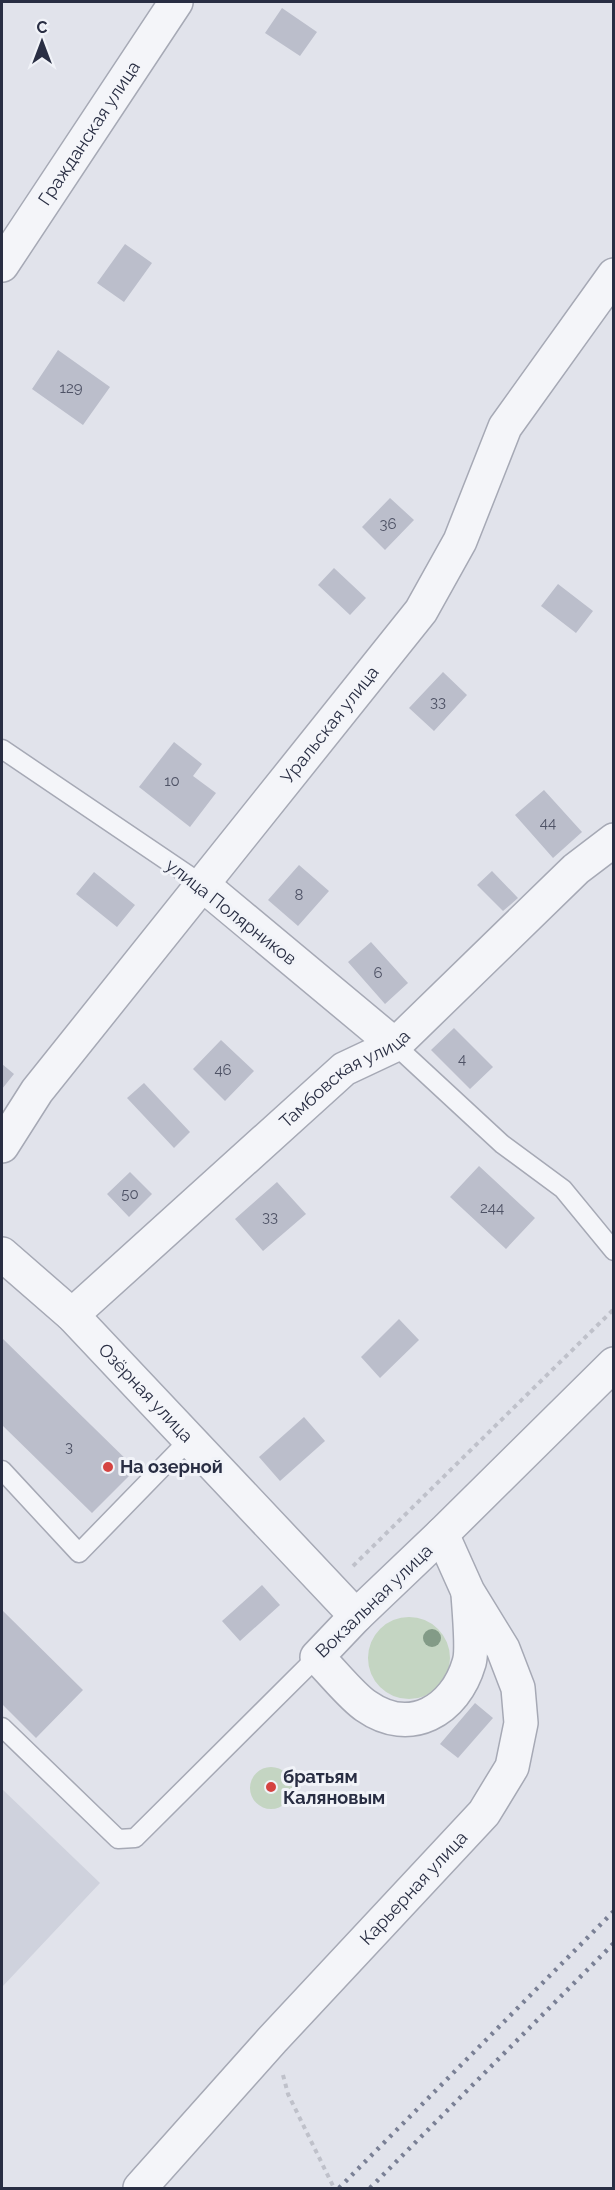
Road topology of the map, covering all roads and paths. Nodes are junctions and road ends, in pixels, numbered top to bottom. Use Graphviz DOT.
graph roads {
  1 [pos="176,2"];
  2 [pos="2,265"];
  3 [pos="614,275"];
  4 [pos="2,748"];
  5 [pos="614,840"];
  6 [pos="203,885"];
  7 [pos="394,1046"];
  8 [pos="2,1146"];
  9 [pos="614,1251"];
  10 [pos="2,1254"];
  11 [pos="614,1309"];
  12 [pos="72,1315"];
  13 [pos="614,1364"];
  14 [pos="189,1440"];
  15 [pos="2,1470"];
  16 [pos="442,1534"];
  17 [pos="329,1589"];
  18 [pos="468,1592"];
  19 [pos="356,1617"];
  20 [pos="317,1657"];
  21 [pos="2,1727"];
  22 [pos="272,2040"];
  23 [pos="140,2188"];
  24 [pos="334,2188"];
  1 -- 2 [label="street, Гражданская улица"];
  3 -- 6 [label="street, Уральская улица"];
  4 -- 6 [label="lane, улица Полярников"];
  5 -- 7 [label="street, Тамбовская улица"];
  6 -- 7 [label="street, улица Полярников"];
  6 -- 8 [label="street, Уральская улица"];
  7 -- 9 [label="lane"];
  7 -- 12 [label="street, Тамбовская улица"];
  10 -- 12 [label="street, Озёрная улица"];
  11 -- 17 [label="path"];
  12 -- 14 [label="street, Озёрная улица"];
  13 -- 16 [label="street, Вокзальная улица"];
  14 -- 15 [label="lane"];
  14 -- 17 [label="street, Озёрная улица"];
  16 -- 18 [label="street, Карьерная улица"];
  16 -- 19 [label="street, Вокзальная улица"];
  17 -- 19 [label="street, Озёрная улица"];
  18 -- 20 [label="street"];
  18 -- 22 [label="street, Карьерная улица"];
  19 -- 20 [label="street, Вокзальная улица"];
  20 -- 21 [label="lane, Вокзальная улица"];
  22 -- 23 [label="street, Карьерная улица"];
  22 -- 24 [label="path"];
}
